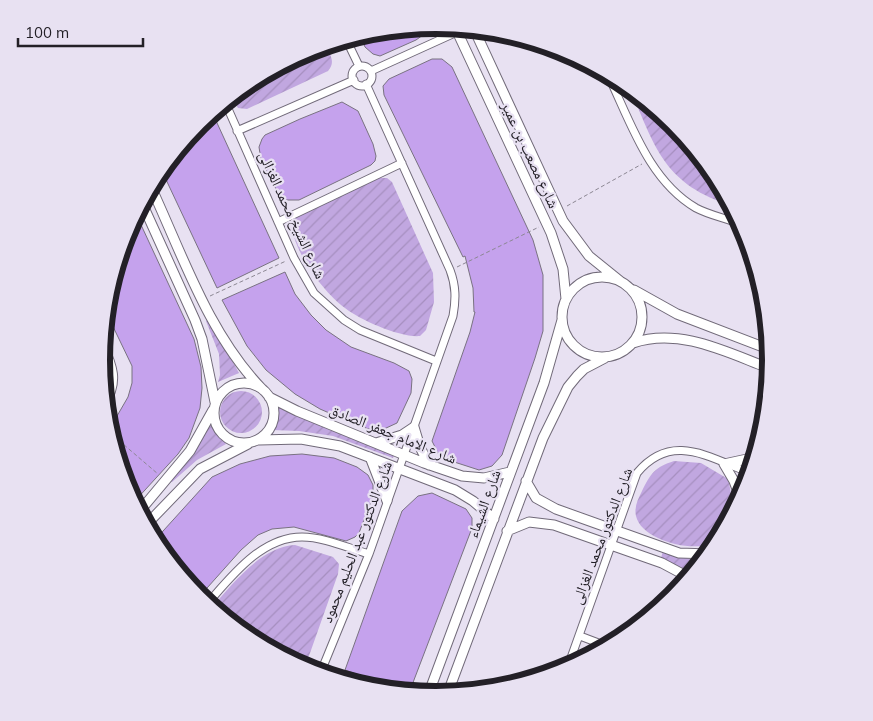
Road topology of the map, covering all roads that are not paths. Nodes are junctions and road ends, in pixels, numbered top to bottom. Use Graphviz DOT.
graph roads {
  1 [pos="446,34"];
  2 [pos="458,34"];
  3 [pos="478,37"];
  4 [pos="349,46"];
  5 [pos="359,66"];
  6 [pos="371,71"];
  7 [pos="354,80"];
  8 [pos="366,84"];
  9 [pos="613,86"];
  10 [pos="228,109"];
  11 [pos="238,131"];
  12 [pos="402,163"];
  13 [pos="155,195"];
  14 [pos="146,211"];
  15 [pos="732,220"];
  16 [pos="278,222"];
  17 [pos="620,281"];
  18 [pos="629,287"];
  19 [pos="566,299"];
  20 [pos="562,320"];
  21 [pos="633,343"];
  22 [pos="763,347"];
  23 [pos="605,358"];
  24 [pos="110,361"];
  25 [pos="436,361"];
  26 [pos="763,366"];
  27 [pos="266,393"];
  28 [pos="112,394"];
  29 [pos="215,405"];
  30 [pos="414,427"];
  31 [pos="255,442"];
  32 [pos="376,443"];
  33 [pos="405,455"];
  34 [pos="370,457"];
  35 [pos="748,458"];
  36 [pos="724,464"];
  37 [pos="429,465"];
  38 [pos="400,469"];
  39 [pos="744,471"];
  40 [pos="510,472"];
  41 [pos="526,482"];
  42 [pos="737,489"];
  43 [pos="387,501"];
  44 [pos="144,507"];
  45 [pos="494,519"];
  46 [pos="151,520"];
  47 [pos="507,531"];
  48 [pos="616,531"];
  49 [pos="611,546"];
  50 [pos="369,554"];
  51 [pos="700,554"];
  52 [pos="683,574"];
  53 [pos="212,598"];
  54 [pos="580,636"];
  55 [pos="599,643"];
  56 [pos="571,658"];
  57 [pos="324,667"];
  58 [pos="431,687"];
  59 [pos="450,687"];
  1 -- 6 [label="street"];
  2 -- 19 [label="street, شارع مصعب بن عمير"];
  3 -- 17 [label="street, شارع مصعب بن عمير"];
  4 -- 5 [label="street"];
  5 -- 6 [label="street"];
  5 -- 7 [label="street"];
  6 -- 8 [label="street"];
  7 -- 8 [label="street"];
  7 -- 11 [label="street"];
  8 -- 12 [label="street, شارع الدكتور عبد الحليم محمود"];
  9 -- 15 [label="street"];
  10 -- 11 [label="street, شارع الشيخ محمد الغزالى"];
  11 -- 16 [label="street, شارع الشيخ محمد الغزالى"];
  12 -- 16 [label="street"];
  12 -- 25 [label="street, شارع الدكتور عبد الحليم محمود"];
  13 -- 27 [label="street, شارع الامام جعفر الصادق"];
  14 -- 29 [label="street"];
  16 -- 25 [label="street, شارع الشيخ محمد الغزالى"];
  17 -- 18 [label="street"];
  17 -- 19 [label="street"];
  18 -- 21 [label="street"];
  18 -- 22 [label="street"];
  19 -- 20 [label="street"];
  20 -- 23 [label="street"];
  20 -- 40 [label="street, شارع الشيماء"];
  21 -- 23 [label="street"];
  21 -- 26 [label="street"];
  23 -- 41 [label="street, شارع الشيماء"];
  24 -- 28 [label="street"];
  25 -- 30 [label="street, شارع الدكتور عبد الحليم محمود"];
  27 -- 29 [label="street"];
  27 -- 31 [label="street"];
  27 -- 32 [label="street, شارع الامام جعفر الصادق"];
  29 -- 31 [label="street"];
  29 -- 44 [label="street"];
  30 -- 32 [label="street"];
  30 -- 33 [label="street, شارع الدكتور عبد الحليم محمود"];
  30 -- 37 [label="street"];
  31 -- 34 [label="street, شارع الامام جعفر الصادق"];
  31 -- 46 [label="street"];
  32 -- 33 [label="street, شارع الامام جعفر الصادق"];
  33 -- 37 [label="street, شارع الامام جعفر الصادق"];
  33 -- 38 [label="street, شارع الدكتور عبد الحليم محمود"];
  34 -- 38 [label="street, شارع الامام جعفر الصادق"];
  34 -- 43 [label="street"];
  35 -- 36 [label="street"];
  36 -- 39 [label="street, شارع الدكتور محمد الغزالى"];
  36 -- 42 [label="street"];
  36 -- 48 [label="street, شارع الدكتور محمد الغزالى"];
  37 -- 40 [label="street, شارع الامام جعفر الصادق"];
  38 -- 43 [label="street, شارع الدكتور عبد الحليم محمود"];
  38 -- 45 [label="street, شارع الامام جعفر الصادق"];
  40 -- 45 [label="street, شارع الشيماء"];
  41 -- 47 [label="street, شارع الشيماء"];
  41 -- 48 [label="street"];
  43 -- 50 [label="street, شارع الدكتور عبد الحليم محمود"];
  45 -- 58 [label="street, شارع الشيماء"];
  47 -- 49 [label="street"];
  47 -- 59 [label="street, شارع الشيماء"];
  48 -- 49 [label="street, شارع الدكتور محمد الغزالى"];
  48 -- 51 [label="street"];
  49 -- 52 [label="street"];
  49 -- 54 [label="street, شارع الدكتور محمد الغزالى"];
  50 -- 53 [label="street"];
  50 -- 57 [label="street, شارع الدكتور عبد الحليم محمود"];
  54 -- 55 [label="street"];
  54 -- 56 [label="street, شارع الدكتور محمد الغزالى"];
}
